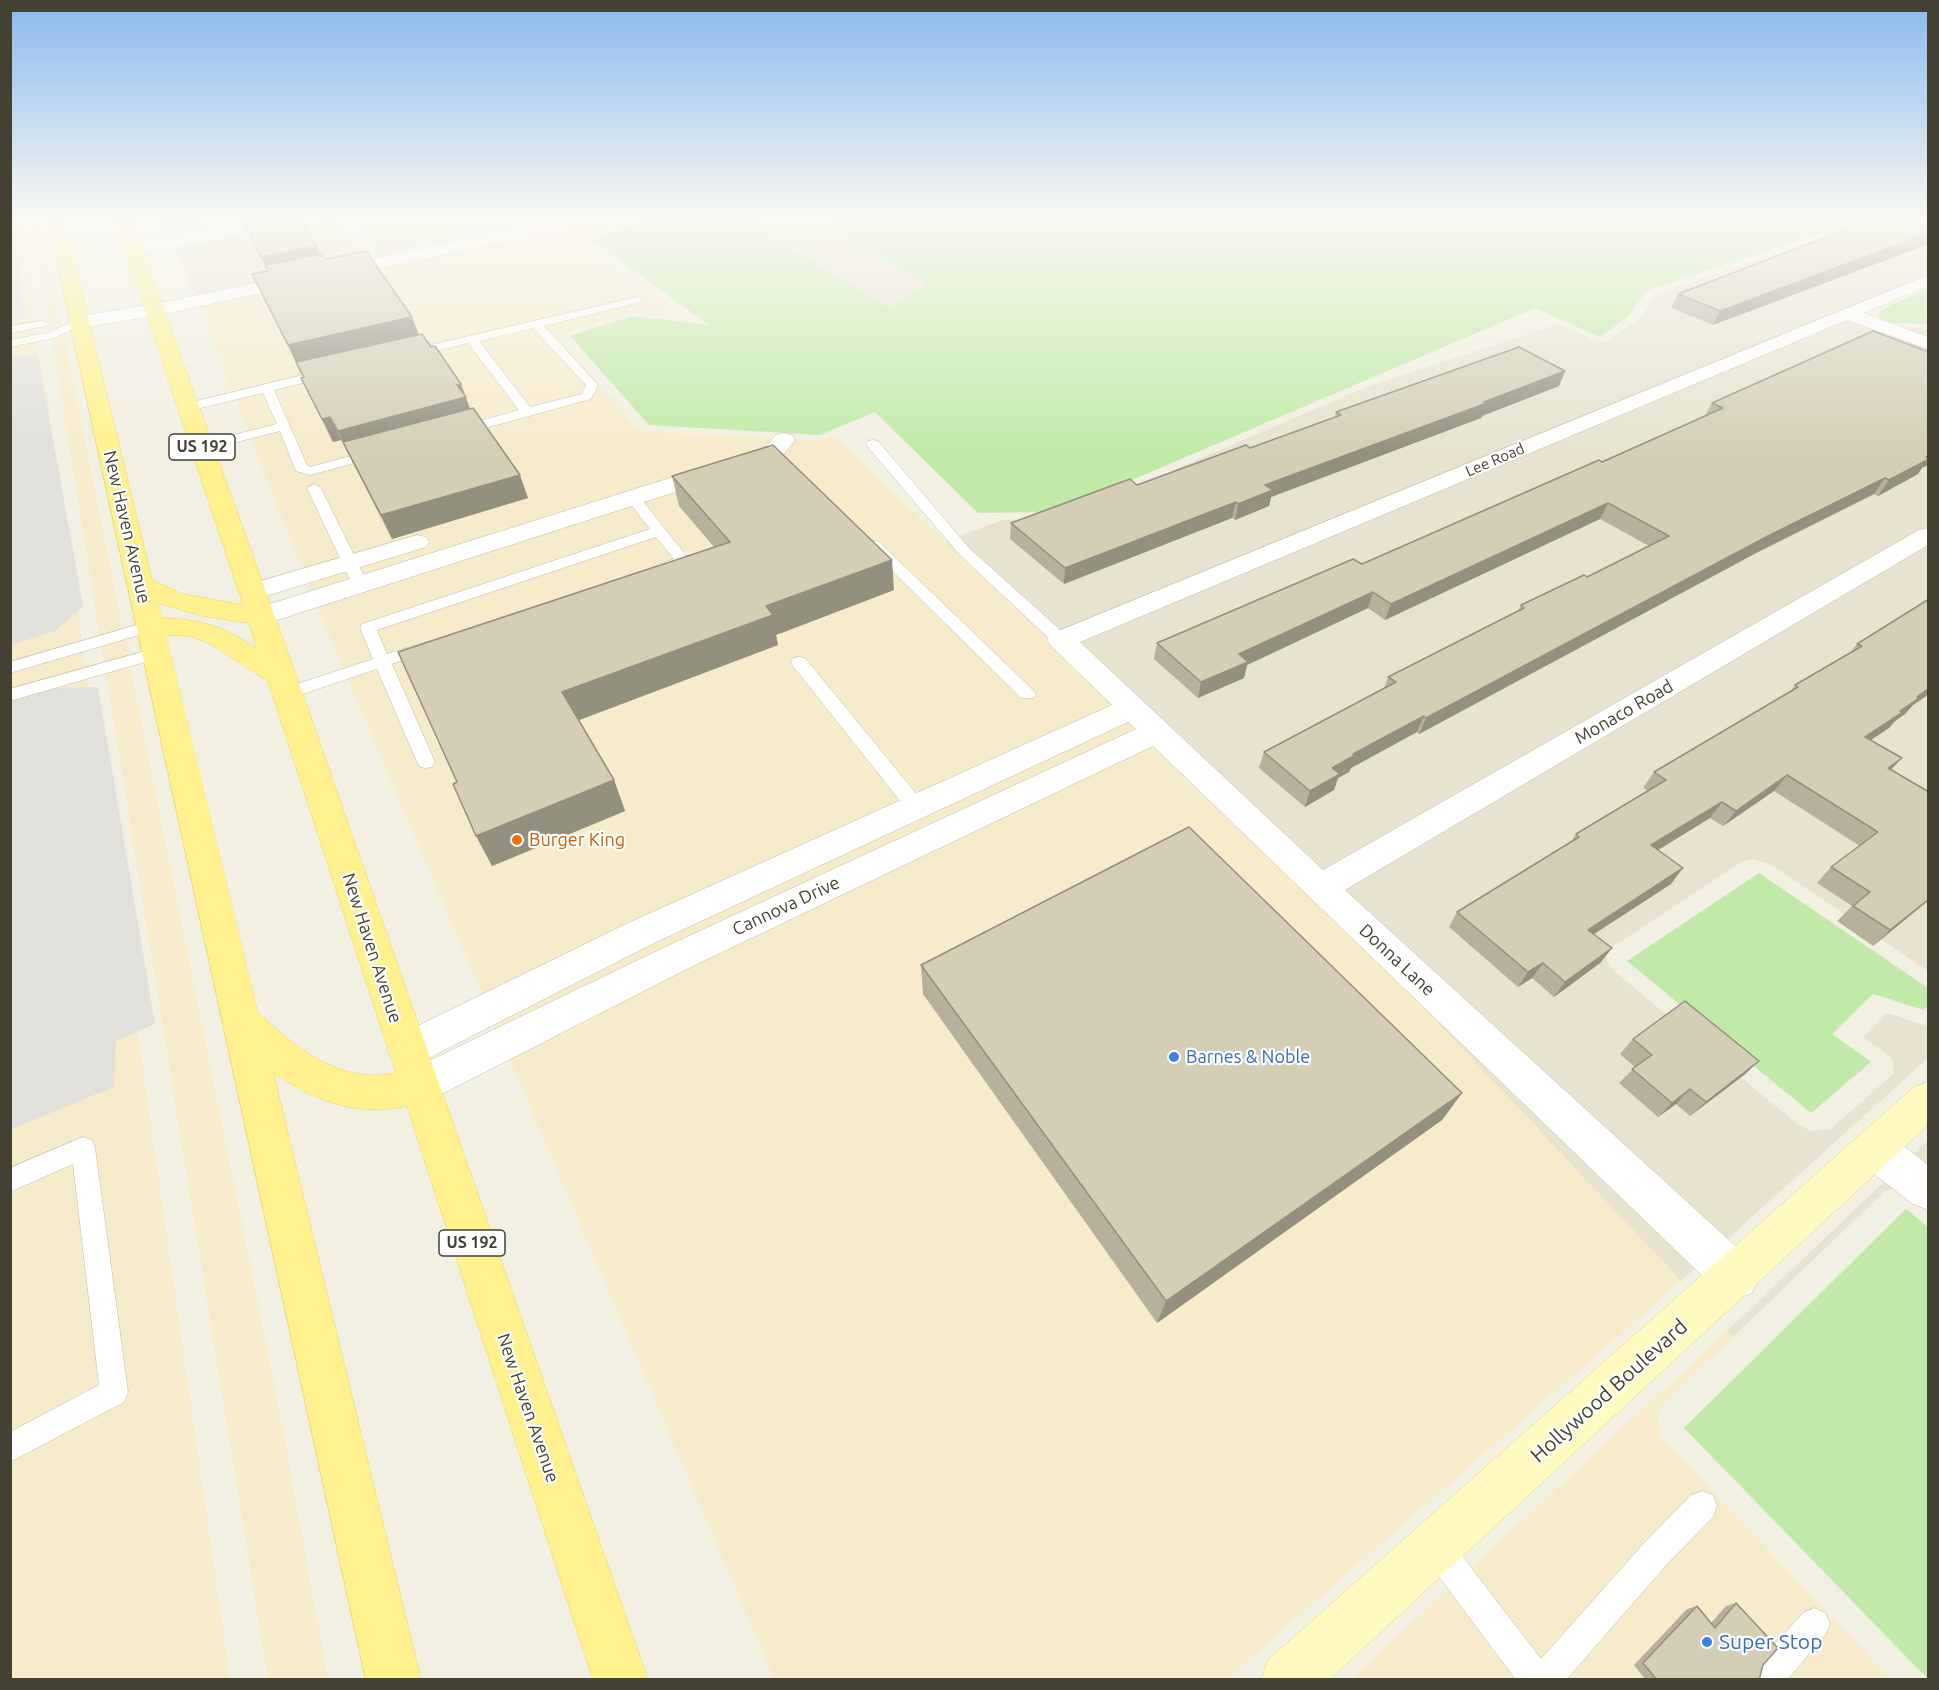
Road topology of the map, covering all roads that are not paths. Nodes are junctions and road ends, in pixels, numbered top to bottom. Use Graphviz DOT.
graph roads {
  1 [pos="74,295"];
  2 [pos="149,295"];
  3 [pos="227,295"];
  4 [pos="1894,295"];
  5 [pos="637,300"];
  6 [pos="154,310"];
  7 [pos="1848,314"];
  8 [pos="80,322"];
  9 [pos="536,324"];
  10 [pos="10,330"];
  11 [pos="471,339"];
  12 [pos="1929,343"];
  13 [pos="10,344"];
  14 [pos="392,358"];
  15 [pos="335,372"];
  16 [pos="267,388"];
  17 [pos="188,407"];
  18 [pos="527,412"];
  19 [pos="284,426"];
  20 [pos="447,434"];
  21 [pos="873,444"];
  22 [pos="202,447"];
  23 [pos="390,449"];
  24 [pos="314,488"];
  25 [pos="633,498"];
  26 [pos="659,531"];
  27 [pos="863,534"];
  28 [pos="1929,535"];
  29 [pos="650,572"];
  30 [pos="355,574"];
  31 [pos="140,584"];
  32 [pos="257,604"];
  33 [pos="153,640"];
  34 [pos="1061,640"];
  35 [pos="438,643"];
  36 [pos="382,662"];
  37 [pos="799,662"];
  38 [pos="10,668"];
  39 [pos="285,686"];
  40 [pos="1027,694"];
  41 [pos="10,695"];
  42 [pos="1144,720"];
  43 [pos="426,762"];
  44 [pos="916,807"];
  45 [pos="1320,888"];
  46 [pos="242,1022"];
  47 [pos="412,1068"];
  48 [pos="1929,1100"];
  49 [pos="1876,1149"];
  50 [pos="10,1180"];
  51 [pos="1929,1190"];
  52 [pos="1736,1277"];
  53 [pos="10,1448"];
  54 [pos="1702,1506"];
  55 [pos="1436,1547"];
  56 [pos="1814,1624"];
  57 [pos="394,1680"];
  58 [pos="621,1680"];
  59 [pos="1288,1680"];
  60 [pos="1537,1680"];
  61 [pos="1544,1680"];
  62 [pos="1765,1680"];
  1 -- 8 [label="main road, New Haven Avenue"];
  2 -- 6 [label="main road, New Haven Avenue / US 192"];
  3 -- 6 [label="street"];
  4 -- 7 [label="street, Lee Road"];
  5 -- 9 [label="lane"];
  6 -- 8 [label="street"];
  6 -- 17 [label="main road, New Haven Avenue / US 192"];
  7 -- 12 [label="street"];
  7 -- 34 [label="street, Lee Road"];
  8 -- 10 [label="lane"];
  8 -- 13 [label="lane"];
  8 -- 31 [label="main road, New Haven Avenue"];
  9 -- 11 [label="lane"];
  9 -- 18 [label="lane"];
  11 -- 14 [label="lane"];
  11 -- 18 [label="lane"];
  15 -- 16 [label="lane"];
  16 -- 17 [label="lane"];
  16 -- 19 [label="lane"];
  17 -- 22 [label="main road, New Haven Avenue / US 192"];
  18 -- 20 [label="lane"];
  19 -- 22 [label="lane"];
  19 -- 23 [label="lane"];
  21 -- 34 [label="lane"];
  22 -- 32 [label="main road, New Haven Avenue / US 192"];
  24 -- 30 [label="lane"];
  25 -- 26 [label="lane"];
  25 -- 30 [label="street"];
  25 -- 30 [label="street"];
  26 -- 29 [label="lane"];
  26 -- 36 [label="lane"];
  27 -- 40 [label="lane"];
  28 -- 45 [label="street, Monaco Road"];
  30 -- 32 [label="street"];
  31 -- 32 [label="main road"];
  31 -- 33 [label="main road, New Haven Avenue"];
  32 -- 39 [label="main road, New Haven Avenue / US 192"];
  33 -- 38 [label="lane"];
  33 -- 39 [label="main road"];
  33 -- 41 [label="lane"];
  33 -- 46 [label="main road, New Haven Avenue"];
  34 -- 42 [label="street, Donna Lane"];
  35 -- 36 [label="lane"];
  36 -- 39 [label="lane"];
  36 -- 43 [label="lane"];
  37 -- 44 [label="lane"];
  39 -- 47 [label="main road, New Haven Avenue / US 192"];
  42 -- 44 [label="street, Cannova Drive"];
  42 -- 45 [label="street, Donna Lane"];
  42 -- 47 [label="street, Cannova Drive"];
  44 -- 47 [label="street, Cannova Drive"];
  45 -- 52 [label="street, Donna Lane"];
  46 -- 47 [label="main road"];
  46 -- 57 [label="main road, New Haven Avenue"];
  47 -- 58 [label="main road, New Haven Avenue / US 192"];
  48 -- 49 [label="street, Hollywood Boulevard"];
  49 -- 51 [label="street"];
  49 -- 52 [label="street, Hollywood Boulevard"];
  50 -- 53 [label="lane"];
  52 -- 55 [label="street, Hollywood Boulevard"];
  54 -- 61 [label="lane"];
  55 -- 59 [label="street, Hollywood Boulevard"];
  55 -- 60 [label="lane"];
  56 -- 62 [label="lane"];
}
